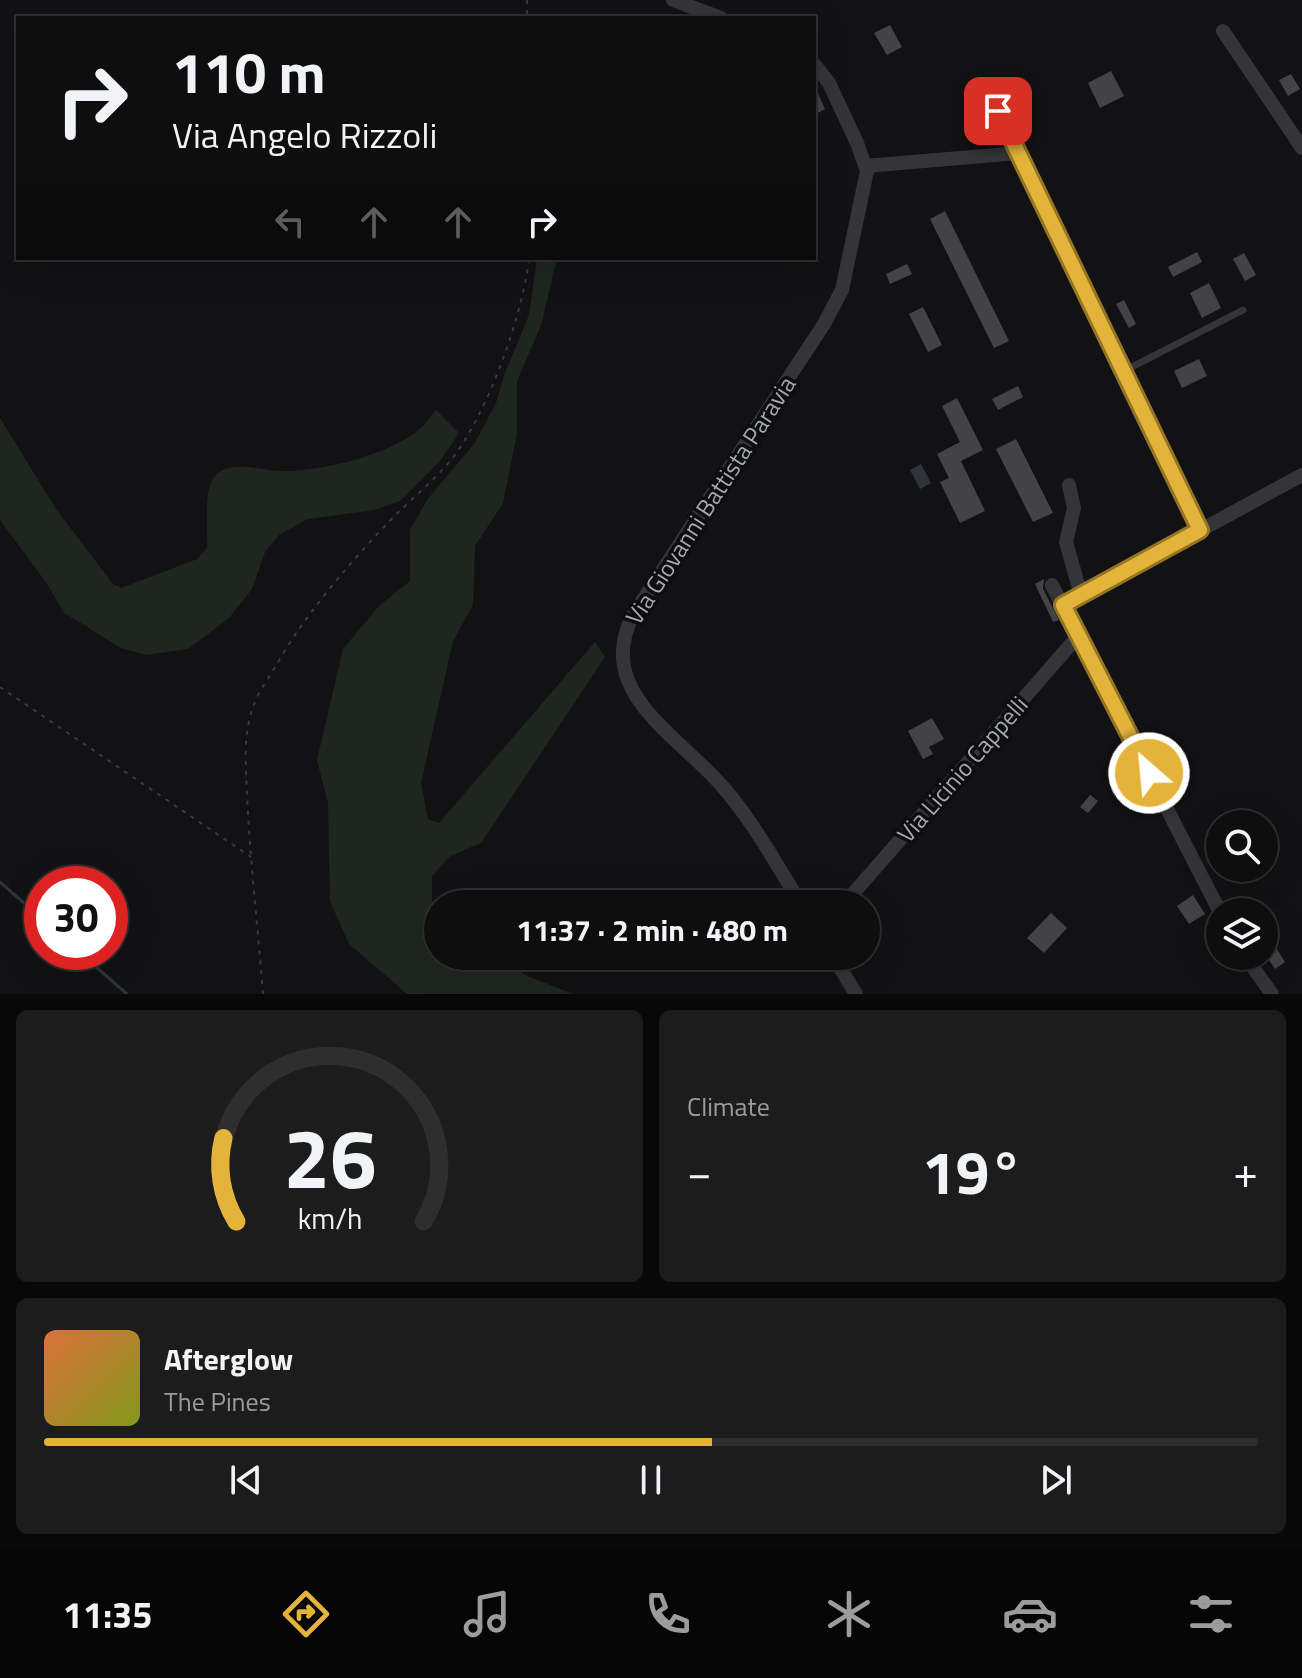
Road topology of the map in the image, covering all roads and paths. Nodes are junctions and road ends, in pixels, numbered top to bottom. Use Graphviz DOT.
graph roads {
  1 [pos="673,0"];
  2 [pos="716,16"];
  3 [pos="1223,31"];
  4 [pos="816,67"];
  5 [pos="998,111"];
  6 [pos="1302,148"];
  7 [pos="1019,153"];
  8 [pos="866,166"];
  9 [pos="529,260"];
  10 [pos="1243,310"];
  11 [pos="1124,371"];
  12 [pos="1302,475"];
  13 [pos="1069,485"];
  14 [pos="1200,530"];
  15 [pos="1052,585"];
  16 [pos="1081,595"];
  17 [pos="1063,605"];
  18 [pos="1079,635"];
  19 [pos="0,687"];
  20 [pos="252,858"];
  21 [pos="792,890"];
  22 [pos="856,890"];
  23 [pos="1213,898"];
  24 [pos="841,970"];
  25 [pos="1255,970"];
  26 [pos="263,994"];
  27 [pos="856,994"];
  28 [pos="1272,994"];
  1 -- 2 [label="street"];
  3 -- 6 [label="street"];
  4 -- 8 [label="street"];
  5 -- 7 [label="street"];
  7 -- 8 [label="street"];
  7 -- 11 [label="street"];
  8 -- 21 [label="street, Via Giovanni Battista Paravia"];
  9 -- 20 [label="path"];
  10 -- 11 [label="lane"];
  11 -- 14 [label="street"];
  12 -- 14 [label="street"];
  13 -- 16 [label="street"];
  14 -- 16 [label="street"];
  15 -- 17 [label="street"];
  16 -- 17 [label="street"];
  17 -- 18 [label="street"];
  18 -- 22 [label="street, Via Licinio Cappelli"];
  18 -- 23 [label="street"];
  19 -- 20 [label="path"];
  20 -- 26 [label="path"];
  24 -- 27 [label="street"];
  25 -- 28 [label="street"];
}
